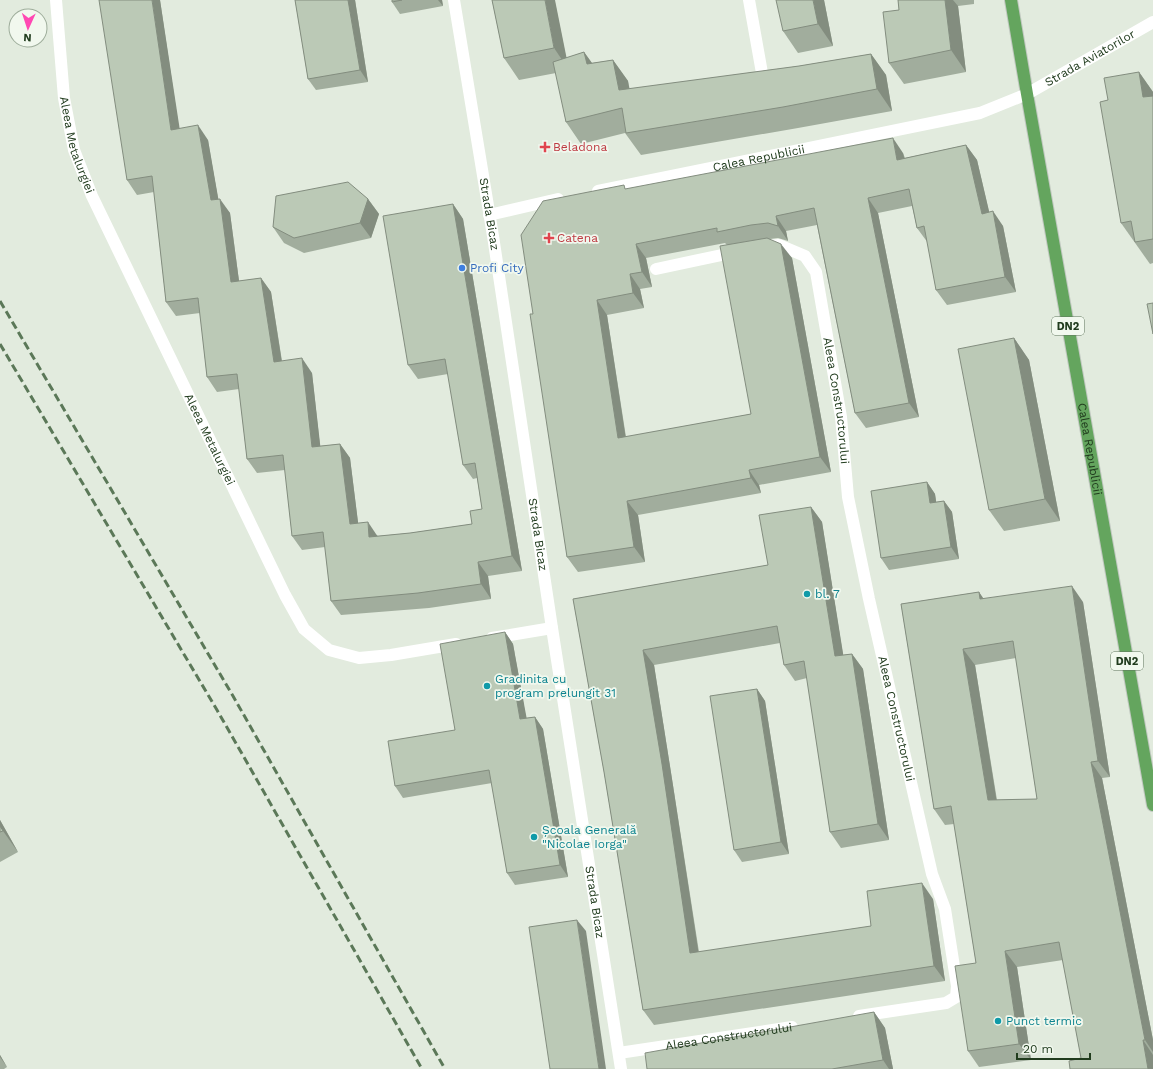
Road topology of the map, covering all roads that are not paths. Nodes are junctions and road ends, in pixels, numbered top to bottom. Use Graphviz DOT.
graph roads {
  1 [pos="56,0"];
  2 [pos="454,0"];
  3 [pos="749,0"];
  4 [pos="1011,0"];
  5 [pos="1153,22"];
  6 [pos="762,73"];
  7 [pos="1027,94"];
  8 [pos="590,192"];
  9 [pos="567,198"];
  10 [pos="489,215"];
  11 [pos="656,269"];
  12 [pos="552,628"];
  13 [pos="483,640"];
  14 [pos="468,642"];
  15 [pos="1153,804"];
  16 [pos="845,1018"];
  17 [pos="806,1024"];
  18 [pos="619,1053"];
  19 [pos="621,1069"];
  1 -- 14 [label="street, Aleea Metalurgiei"];
  2 -- 10 [label="street, Strada Bicaz"];
  3 -- 6 [label="street"];
  4 -- 7 [label="main road, Calea Republicii / DN2"];
  5 -- 7 [label="street, Strada Aviatorilor"];
  7 -- 8 [label="street, Calea Republicii"];
  7 -- 15 [label="main road, Calea Republicii / DN2"];
  9 -- 10 [label="street"];
  10 -- 12 [label="street, Strada Bicaz"];
  11 -- 16 [label="street, Aleea Constructorului"];
  12 -- 13 [label="street"];
  12 -- 18 [label="street, Strada Bicaz"];
  17 -- 18 [label="street, Aleea Constructorului"];
  18 -- 19 [label="street, Strada Bicaz"];
}
